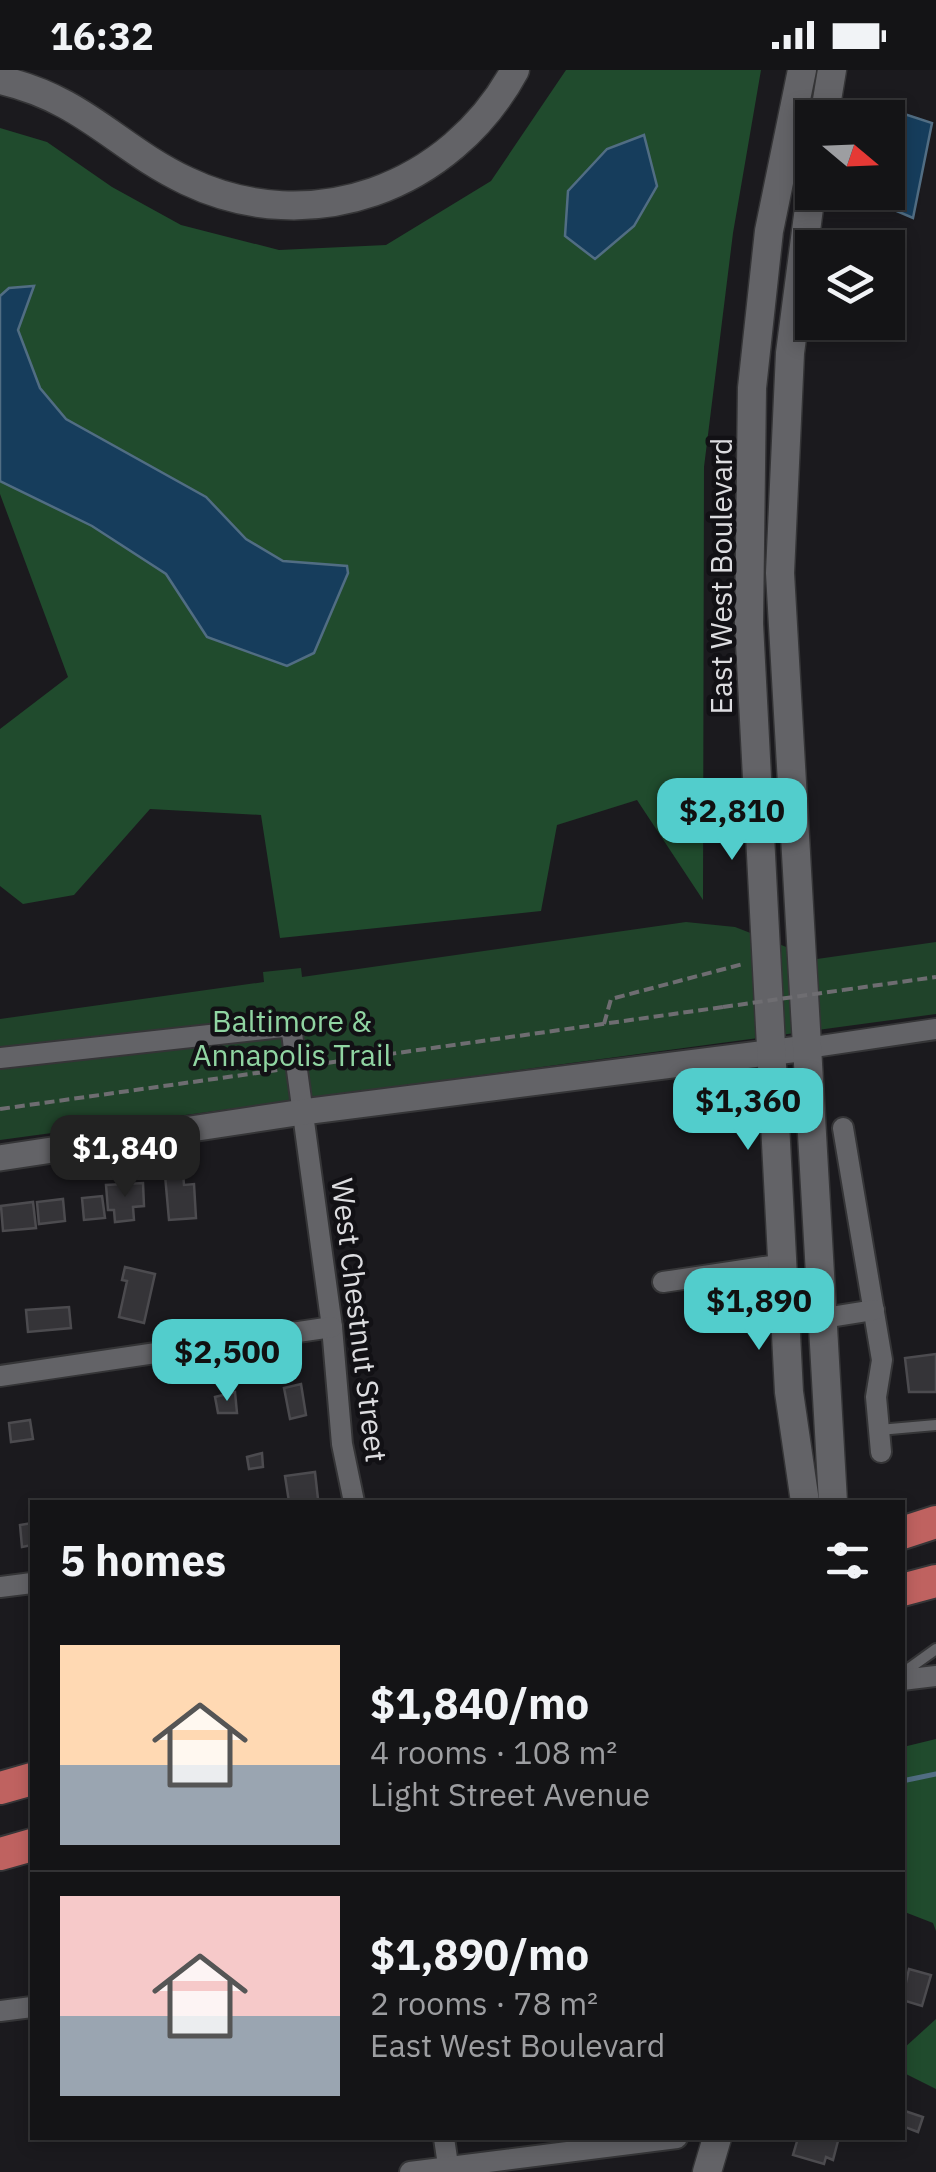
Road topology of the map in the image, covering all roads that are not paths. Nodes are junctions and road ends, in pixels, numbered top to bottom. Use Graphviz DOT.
graph roads {
  1 [pos="514,70"];
  2 [pos="802,70"];
  3 [pos="832,70"];
  4 [pos="0,80"];
  5 [pos="827,100"];
  6 [pos="809,210"];
  7 [pos="936,1029"];
  8 [pos="807,1048"];
  9 [pos="770,1053"];
  10 [pos="0,1058"];
  11 [pos="303,1112"];
  12 [pos="843,1128"];
  13 [pos="0,1158"];
  14 [pos="784,1264"];
  15 [pos="663,1282"];
  16 [pos="874,1310"];
  17 [pos="824,1318"];
  18 [pos="332,1327"];
  19 [pos="0,1376"];
  20 [pos="936,1425"];
  21 [pos="879,1430"];
  22 [pos="881,1452"];
  23 [pos="354,1500"];
  24 [pos="805,1500"];
  25 [pos="833,1500"];
  26 [pos="936,1522"];
  27 [pos="905,1532"];
  28 [pos="936,1581"];
  29 [pos="30,1583"];
  30 [pos="0,1587"];
  31 [pos="905,1589"];
  32 [pos="936,1649"];
  33 [pos="905,1676"];
  34 [pos="936,1676"];
  35 [pos="905,1680"];
  36 [pos="30,1780"];
  37 [pos="0,1788"];
  38 [pos="30,1846"];
  39 [pos="0,1854"];
  40 [pos="30,2007"];
  41 [pos="0,2011"];
  42 [pos="444,2140"];
  43 [pos="662,2140"];
  44 [pos="716,2140"];
  45 [pos="449,2169"];
  46 [pos="410,2172"];
  47 [pos="708,2172"];
  1 -- 4 [label="main road"];
  2 -- 9 [label="main road, East West Boulevard"];
  3 -- 5 [label="main road"];
  6 -- 8 [label="main road, East West Boulevard"];
  7 -- 8 [label="street"];
  8 -- 9 [label="street"];
  8 -- 17 [label="main road, East West Boulevard"];
  9 -- 11 [label="street"];
  9 -- 14 [label="main road, East West Boulevard"];
  10 -- 11 [label="street, West Chestnut Street"];
  11 -- 13 [label="street"];
  11 -- 18 [label="street, West Chestnut Street"];
  12 -- 16 [label="street"];
  14 -- 15 [label="street"];
  14 -- 24 [label="main road, East West Boulevard"];
  16 -- 17 [label="street"];
  16 -- 21 [label="street"];
  17 -- 25 [label="main road, East West Boulevard"];
  18 -- 19 [label="street"];
  18 -- 23 [label="street, West Chestnut Street"];
  20 -- 21 [label="lane"];
  21 -- 22 [label="street"];
  26 -- 27 [label="highway"];
  28 -- 31 [label="highway"];
  29 -- 30 [label="street"];
  32 -- 33 [label="lane"];
  34 -- 35 [label="street"];
  36 -- 37 [label="highway"];
  38 -- 39 [label="highway"];
  40 -- 41 [label="street"];
  42 -- 45 [label="street"];
  43 -- 45 [label="street"];
  44 -- 47 [label="main road"];
  45 -- 46 [label="street"];
}
